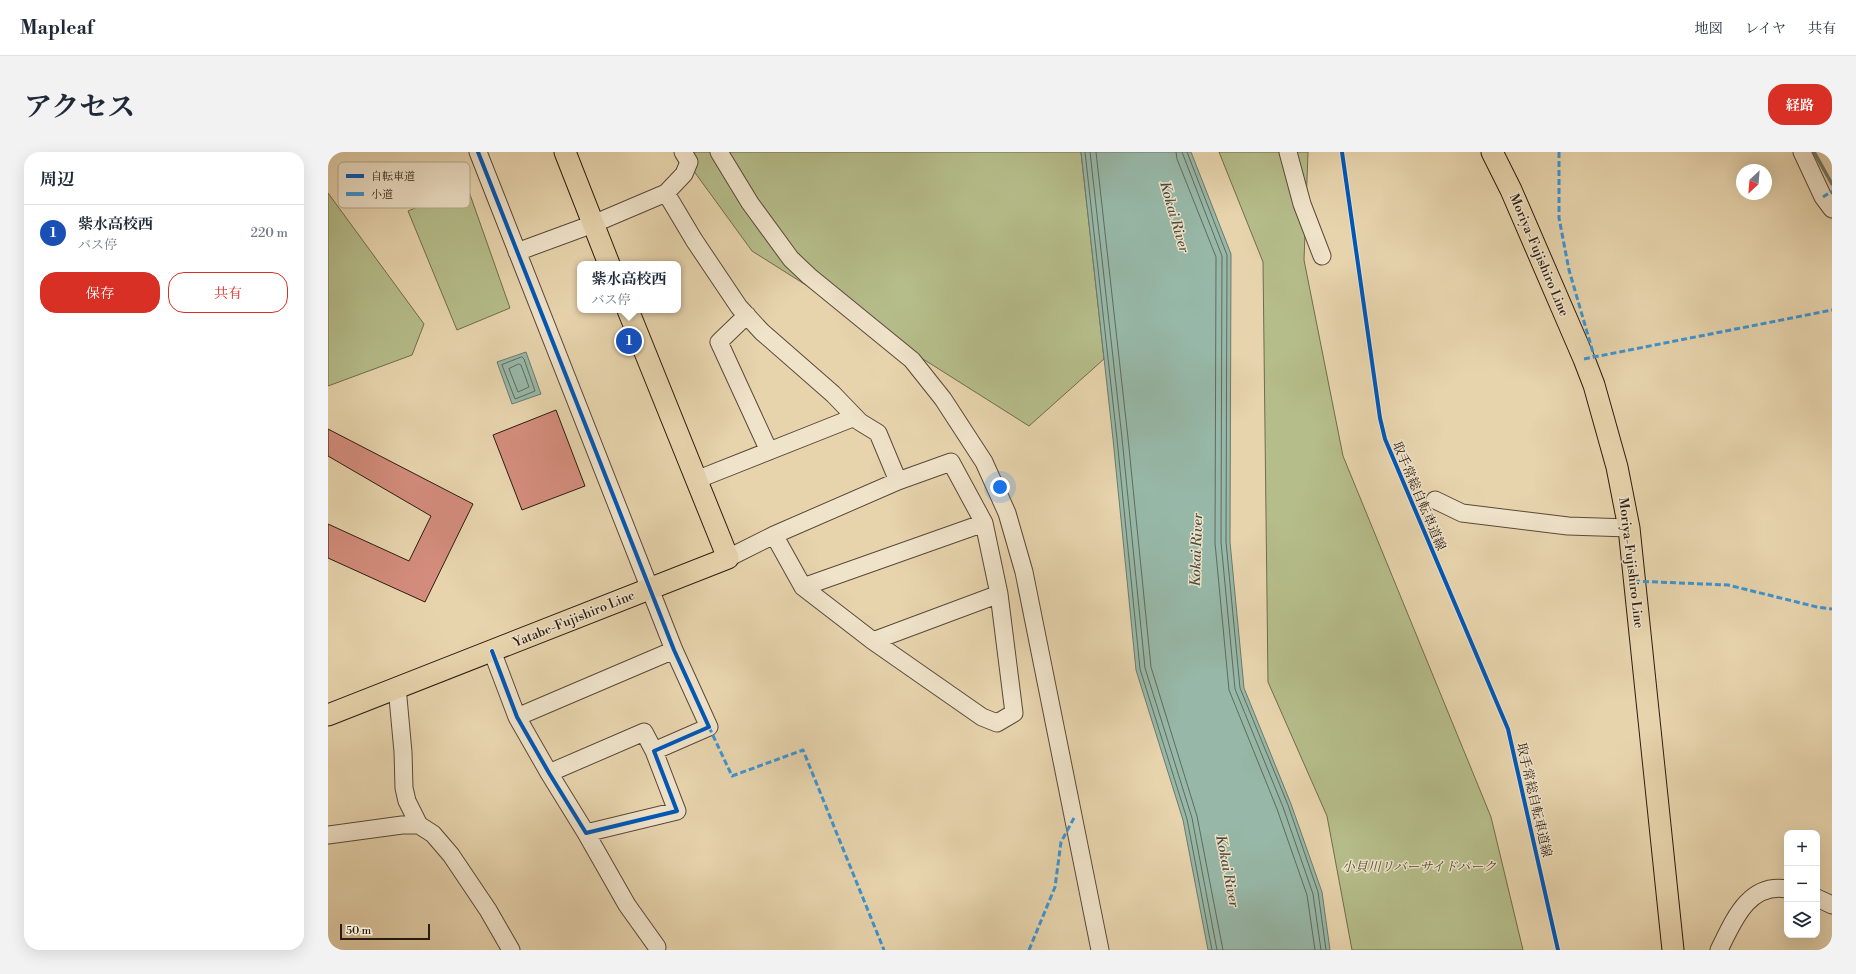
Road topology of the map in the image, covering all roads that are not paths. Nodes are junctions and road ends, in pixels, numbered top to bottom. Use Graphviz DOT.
graph roads {
  1 [pos="478,152"];
  2 [pos="565,152"];
  3 [pos="683,152"];
  4 [pos="719,152"];
  5 [pos="1288,152"];
  6 [pos="1492,152"];
  7 [pos="1802,152"];
  8 [pos="666,193"];
  9 [pos="1832,209"];
  10 [pos="593,224"];
  11 [pos="517,252"];
  12 [pos="1322,256"];
  13 [pos="608,261"];
  14 [pos="629,313"];
  15 [pos="747,315"];
  16 [pos="855,417"];
  17 [pos="769,451"];
  18 [pos="696,480"];
  19 [pos="898,481"];
  20 [pos="1435,500"];
  21 [pos="984,524"];
  22 [pos="1629,528"];
  23 [pos="774,535"];
  24 [pos="728,558"];
  25 [pos="803,586"];
  26 [pos="649,589"];
  27 [pos="999,594"];
  28 [pos="873,641"];
  29 [pos="674,650"];
  30 [pos="492,651"];
  31 [pos="397,687"];
  32 [pos="328,715"];
  33 [pos="517,717"];
  34 [pos="654,751"];
  35 [pos="549,773"];
  36 [pos="419,825"];
  37 [pos="586,832"];
  38 [pos="328,835"];
  39 [pos="1784,889"];
  40 [pos="1820,899"];
  41 [pos="1832,904"];
  42 [pos="656,949"];
  43 [pos="511,950"];
  44 [pos="1100,950"];
  45 [pos="1674,950"];
  46 [pos="1719,950"];
  1 -- 11 [label="street"];
  2 -- 10 [label="main road"];
  3 -- 8 [label="street"];
  4 -- 44 [label="street"];
  5 -- 12 [label="street"];
  6 -- 22 [label="main road, Moriya-Fujishiro Line"];
  7 -- 9 [label="street"];
  8 -- 10 [label="street"];
  8 -- 15 [label="street"];
  10 -- 11 [label="street"];
  10 -- 13 [label="main road"];
  11 -- 26 [label="street"];
  14 -- 18 [label="main road"];
  15 -- 16 [label="street"];
  15 -- 17 [label="street"];
  16 -- 17 [label="street"];
  16 -- 19 [label="street"];
  17 -- 18 [label="street"];
  18 -- 24 [label="main road"];
  19 -- 21 [label="street"];
  19 -- 23 [label="street"];
  20 -- 22 [label="street"];
  21 -- 25 [label="street"];
  21 -- 27 [label="street"];
  22 -- 45 [label="main road, Moriya-Fujishiro Line"];
  23 -- 24 [label="street"];
  23 -- 25 [label="street"];
  24 -- 26 [label="main road, Yatabe-Fujishiro Line"];
  25 -- 28 [label="street"];
  26 -- 29 [label="street"];
  26 -- 30 [label="main road, Yatabe-Fujishiro Line"];
  27 -- 28 [label="street"];
  27 -- 28 [label="street"];
  29 -- 33 [label="street"];
  29 -- 34 [label="street"];
  30 -- 31 [label="main road, Yatabe-Fujishiro Line"];
  30 -- 33 [label="street"];
  31 -- 32 [label="main road, Yatabe-Fujishiro Line"];
  31 -- 36 [label="street"];
  33 -- 35 [label="street"];
  34 -- 35 [label="street"];
  34 -- 37 [label="street"];
  35 -- 37 [label="street"];
  36 -- 38 [label="street"];
  36 -- 43 [label="street"];
  37 -- 42 [label="street"];
  39 -- 46 [label="street"];
  40 -- 41 [label="street"];
}
